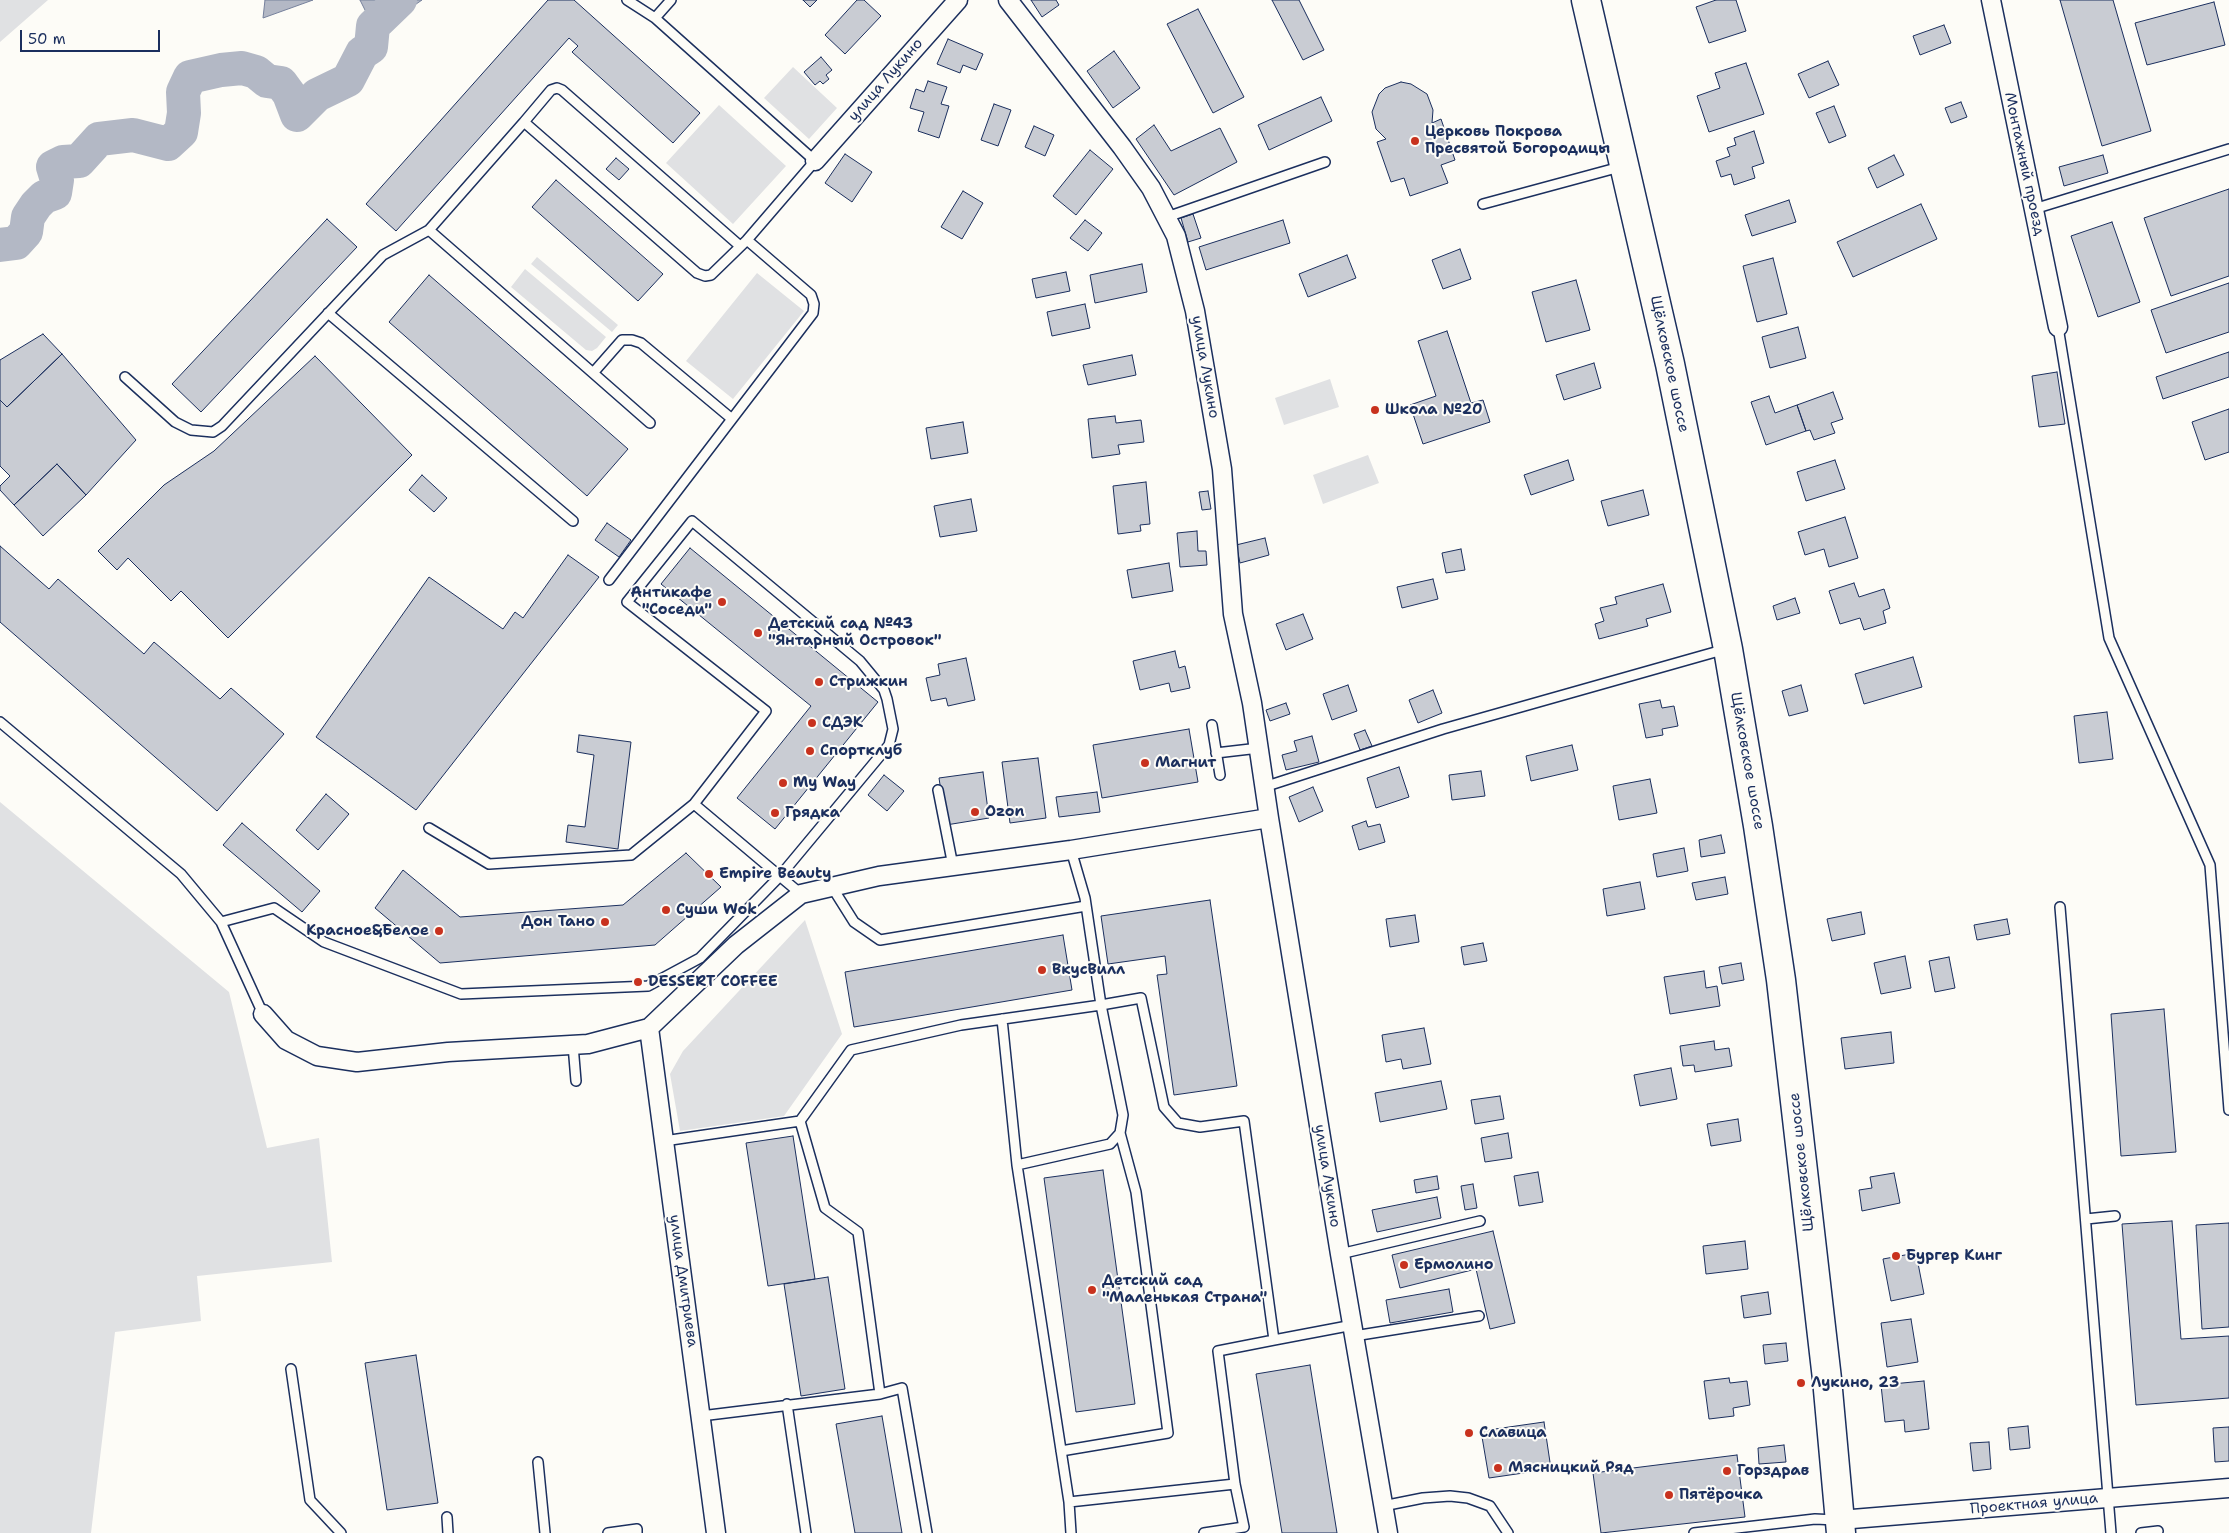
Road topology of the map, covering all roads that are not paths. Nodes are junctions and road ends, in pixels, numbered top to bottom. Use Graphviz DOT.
graph roads {
  1 [pos="627,0"];
  2 [pos="671,0"];
  3 [pos="958,0"];
  4 [pos="1008,0"];
  5 [pos="1586,0"];
  6 [pos="1991,0"];
  7 [pos="655,18"];
  8 [pos="524,122"];
  9 [pos="2229,149"];
  10 [pos="815,161"];
  11 [pos="1325,162"];
  12 [pos="1625,166"];
  13 [pos="1483,204"];
  14 [pos="2034,209"];
  15 [pos="1167,217"];
  16 [pos="430,230"];
  17 [pos="743,243"];
  18 [pos="328,314"];
  19 [pos="2058,327"];
  20 [pos="593,373"];
  21 [pos="125,377"];
  22 [pos="732,419"];
  23 [pos="650,423"];
  24 [pos="573,521"];
  25 [pos="609,580"];
  26 [pos="1728,649"];
  27 [pos="0,722"];
  28 [pos="1212,725"];
  29 [pos="1259,748"];
  30 [pos="1216,753"];
  31 [pos="1220,775"];
  32 [pos="1264,787"];
  33 [pos="938,790"];
  34 [pos="694,804"];
  35 [pos="1268,818"];
  36 [pos="429,828"];
  37 [pos="1071,850"];
  38 [pos="953,866"];
  39 [pos="780,876"];
  40 [pos="832,887"];
  41 [pos="801,894"];
  42 [pos="1086,906"];
  43 [pos="2060,907"];
  44 [pos="221,922"];
  45 [pos="1101,1005"];
  46 [pos="263,1014"];
  47 [pos="1002,1019"];
  48 [pos="649,1028"];
  49 [pos="573,1045"];
  50 [pos="576,1081"];
  51 [pos="2229,1110"];
  52 [pos="800,1121"];
  53 [pos="1120,1133"];
  54 [pos="664,1141"];
  55 [pos="1017,1165"];
  56 [pos="2115,1216"];
  57 [pos="2086,1219"];
  58 [pos="1480,1221"];
  59 [pos="1340,1254"];
  60 [pos="1479,1316"];
  61 [pos="1354,1330"];
  62 [pos="1274,1340"];
  63 [pos="291,1369"];
  64 [pos="880,1394"];
  65 [pos="787,1404"];
  66 [pos="701,1416"];
  67 [pos="1061,1451"];
  68 [pos="538,1462"];
  69 [pos="1236,1484"];
  70 [pos="2229,1488"];
  71 [pos="2108,1498"];
  72 [pos="1068,1502"];
  73 [pos="1383,1506"];
  74 [pos="447,1517"];
  75 [pos="1841,1526"];
  76 [pos="2158,1531"];
  77 [pos="341,1533"];
  78 [pos="448,1533"];
  79 [pos="544,1533"];
  80 [pos="608,1533"];
  81 [pos="637,1533"];
  82 [pos="716,1533"];
  83 [pos="806,1533"];
  84 [pos="927,1533"];
  85 [pos="1071,1533"];
  86 [pos="1204,1533"];
  87 [pos="1388,1533"];
  88 [pos="1508,1533"];
  89 [pos="1694,1533"];
  90 [pos="2111,1533"];
  91 [pos="2141,1533"];
  1 -- 7 [label="lane"];
  2 -- 7 [label="lane"];
  3 -- 10 [label="street, улица Лукино"];
  4 -- 15 [label="street, улица Лукино"];
  5 -- 12 [label="main road, Щёлковское шоссе"];
  6 -- 14 [label="street, Монтажный проезд"];
  7 -- 10 [label="lane"];
  8 -- 16 [label="lane"];
  8 -- 17 [label="lane"];
  8 -- 17 [label="lane"];
  9 -- 14 [label="lane"];
  10 -- 17 [label="lane"];
  11 -- 15 [label="lane"];
  12 -- 13 [label="lane"];
  12 -- 26 [label="main road, Щёлковское шоссе"];
  14 -- 19 [label="street, Монтажный проезд"];
  15 -- 29 [label="street, улица Лукино"];
  16 -- 18 [label="lane"];
  16 -- 20 [label="lane"];
  17 -- 22 [label="lane"];
  18 -- 21 [label="lane"];
  18 -- 24 [label="lane"];
  19 -- 51 [label="lane"];
  20 -- 22 [label="lane"];
  20 -- 23 [label="lane"];
  22 -- 25 [label="lane"];
  26 -- 32 [label="lane"];
  26 -- 75 [label="main road, Щёлковское шоссе"];
  27 -- 44 [label="lane"];
  28 -- 30 [label="lane"];
  29 -- 30 [label="lane"];
  29 -- 32 [label="street, улица Лукино"];
  30 -- 31 [label="lane"];
  32 -- 35 [label="street, улица Лукино"];
  33 -- 38 [label="lane"];
  34 -- 36 [label="lane"];
  34 -- 39 [label="lane"];
  34 -- 39 [label="lane"];
  35 -- 37 [label="street"];
  35 -- 59 [label="street, улица Лукино"];
  37 -- 38 [label="street"];
  37 -- 42 [label="lane"];
  38 -- 40 [label="street"];
  39 -- 41 [label="lane"];
  39 -- 44 [label="lane"];
  40 -- 41 [label="street"];
  40 -- 42 [label="lane"];
  41 -- 48 [label="street"];
  42 -- 45 [label="lane"];
  43 -- 57 [label="lane"];
  44 -- 46 [label="lane"];
  45 -- 47 [label="lane"];
  45 -- 53 [label="lane"];
  45 -- 62 [label="lane"];
  46 -- 49 [label="street"];
  47 -- 52 [label="lane"];
  47 -- 55 [label="lane"];
  48 -- 49 [label="street"];
  48 -- 54 [label="street, улица Дмитриева"];
  49 -- 50 [label="lane"];
  52 -- 54 [label="lane"];
  52 -- 64 [label="lane"];
  53 -- 55 [label="lane"];
  53 -- 67 [label="lane"];
  54 -- 66 [label="street, улица Дмитриева"];
  55 -- 67 [label="lane"];
  56 -- 57 [label="lane"];
  57 -- 71 [label="lane"];
  58 -- 59 [label="lane"];
  59 -- 61 [label="street, улица Лукино"];
  60 -- 61 [label="lane"];
  61 -- 62 [label="lane"];
  61 -- 73 [label="street, улица Лукино"];
  62 -- 69 [label="lane"];
  63 -- 77 [label="lane"];
  64 -- 65 [label="lane"];
  64 -- 84 [label="lane"];
  65 -- 66 [label="lane"];
  65 -- 83 [label="lane"];
  66 -- 82 [label="street, улица Дмитриева"];
  67 -- 72 [label="lane"];
  68 -- 79 [label="lane"];
  69 -- 72 [label="lane"];
  69 -- 86 [label="lane"];
  70 -- 71 [label="street, Проектная улица"];
  71 -- 75 [label="street, Проектная улица"];
  71 -- 90 [label="lane"];
  72 -- 85 [label="lane"];
  73 -- 87 [label="street, улица Лукино"];
  73 -- 88 [label="lane"];
  74 -- 78 [label="lane"];
  75 -- 89 [label="lane"];
  76 -- 91 [label="lane"];
  80 -- 81 [label="lane"];
}
